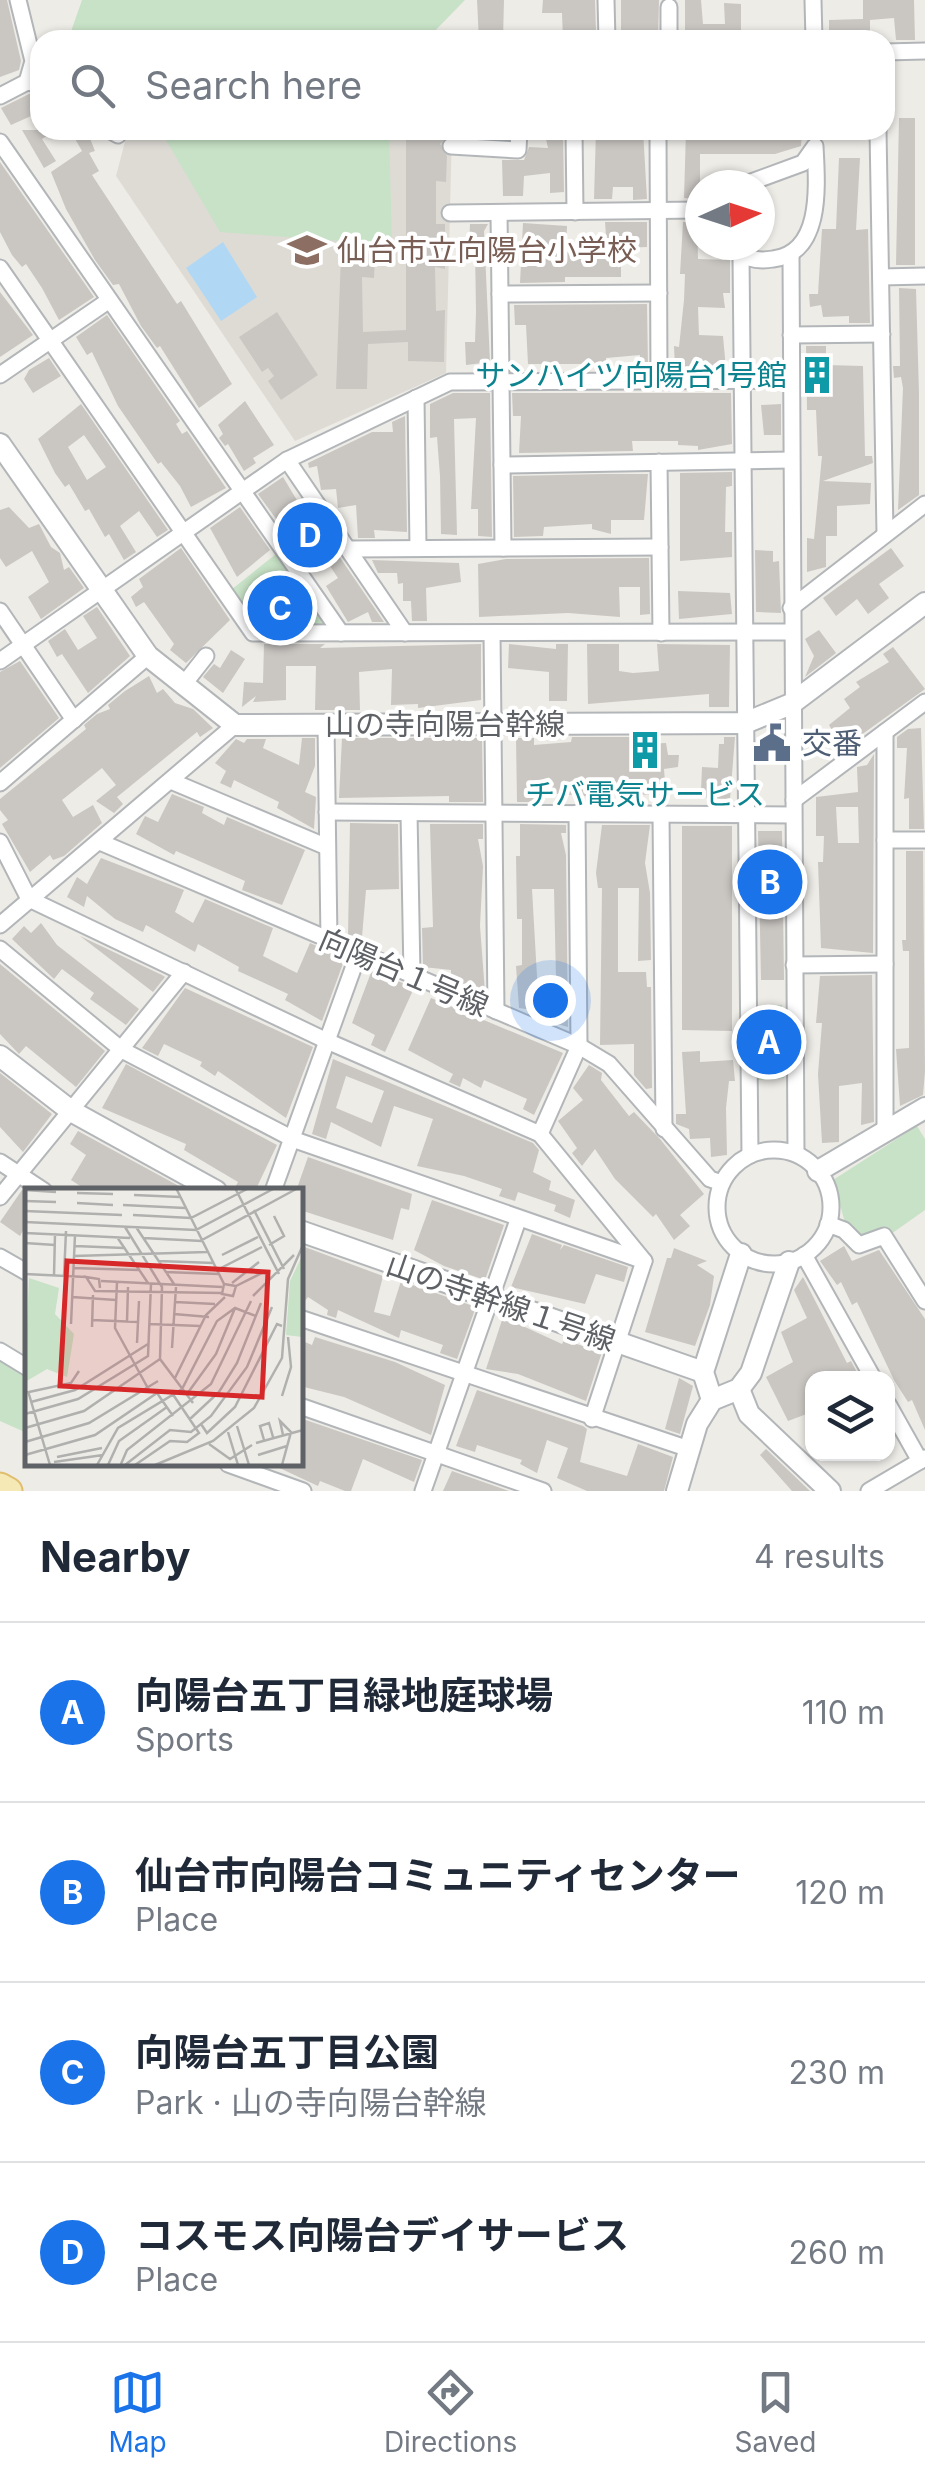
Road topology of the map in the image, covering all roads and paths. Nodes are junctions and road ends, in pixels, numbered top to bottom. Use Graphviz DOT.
graph roads {
  1 [pos="18,0"];
  2 [pos="606,0"];
  3 [pos="813,0"];
  4 [pos="669,7"];
  5 [pos="607,30"];
  6 [pos="670,30"];
  7 [pos="814,30"];
  8 [pos="30,42"];
  9 [pos="895,52"];
  10 [pos="925,52"];
  11 [pos="30,85"];
  12 [pos="0,96"];
  13 [pos="518,140"];
  14 [pos="574,140"];
  15 [pos="658,140"];
  16 [pos="814,140"];
  17 [pos="815,140"];
  18 [pos="878,140"];
  19 [pos="0,142"];
  20 [pos="451,146"];
  21 [pos="791,166"];
  22 [pos="775,172"];
  23 [pos="815,201"];
  24 [pos="685,210"];
  25 [pos="658,211"];
  26 [pos="499,212"];
  27 [pos="575,212"];
  28 [pos="450,213"];
  29 [pos="790,257"];
  30 [pos="775,259"];
  31 [pos="736,260"];
  32 [pos="0,268"];
  33 [pos="925,276"];
  34 [pos="881,278"];
  35 [pos="659,293"];
  36 [pos="500,294"];
  37 [pos="108,301"];
  38 [pos="882,334"];
  39 [pos="790,335"];
  40 [pos="48,342"];
  41 [pos="0,374"];
  42 [pos="501,380"];
  43 [pos="660,380"];
  44 [pos="742,380"];
  45 [pos="790,380"];
  46 [pos="416,398"];
  47 [pos="0,444"];
  48 [pos="287,460"];
  49 [pos="791,460"];
  50 [pos="743,461"];
  51 [pos="659,462"];
  52 [pos="502,465"];
  53 [pos="242,491"];
  54 [pos="925,504"];
  55 [pos="180,534"];
  56 [pos="885,534"];
  57 [pos="660,546"];
  58 [pos="418,548"];
  59 [pos="503,548"];
  60 [pos="348,549"];
  61 [pos="102,590"];
  62 [pos="925,603"];
  63 [pos="791,608"];
  64 [pos="0,612"];
  65 [pos="660,632"];
  66 [pos="744,632"];
  67 [pos="791,632"];
  68 [pos="341,633"];
  69 [pos="405,633"];
  70 [pos="492,633"];
  71 [pos="23,645"];
  72 [pos="148,656"];
  73 [pos="206,656"];
  74 [pos="0,661"];
  75 [pos="184,684"];
  76 [pos="925,702"];
  77 [pos="791,704"];
  78 [pos="74,720"];
  79 [pos="745,723"];
  80 [pos="326,724"];
  81 [pos="235,725"];
  82 [pos="493,725"];
  83 [pos="886,732"];
  84 [pos="171,781"];
  85 [pos="0,783"];
  86 [pos="794,807"];
  87 [pos="327,812"];
  88 [pos="409,813"];
  89 [pos="494,813"];
  90 [pos="577,814"];
  91 [pos="661,814"];
  92 [pos="744,814"];
  93 [pos="885,840"];
  94 [pos="925,840"];
  95 [pos="0,842"];
  96 [pos="100,842"];
  97 [pos="328,847"];
  98 [pos="29,899"];
  99 [pos="0,925"];
  100 [pos="329,940"];
  101 [pos="0,949"];
  102 [pos="358,952"];
  103 [pos="885,964"];
  104 [pos="794,965"];
  105 [pos="184,972"];
  106 [pos="412,976"];
  107 [pos="496,1011"];
  108 [pos="327,1041"];
  109 [pos="578,1046"];
  110 [pos="122,1050"];
  111 [pos="0,1056"];
  112 [pos="71,1112"];
  113 [pos="922,1117"];
  114 [pos="664,1128"];
  115 [pos="885,1130"];
  116 [pos="540,1134"];
  117 [pos="292,1138"];
  118 [pos="750,1154"];
  119 [pos="796,1154"];
  120 [pos="0,1162"];
  121 [pos="818,1170"];
  122 [pos="18,1176"];
  123 [pos="722,1183"];
  124 [pos="39,1188"];
  125 [pos="210,1188"];
  126 [pos="274,1188"];
  127 [pos="0,1197"];
  128 [pos="518,1220"];
  129 [pos="828,1224"];
  130 [pos="302,1231"];
  131 [pos="741,1254"];
  132 [pos="0,1256"];
  133 [pos="796,1258"];
  134 [pos="644,1261"];
  135 [pos="25,1271"];
  136 [pos="490,1299"];
  137 [pos="925,1302"];
  138 [pos="302,1319"];
  139 [pos="617,1344"];
  140 [pos="0,1351"];
  141 [pos="25,1366"];
  142 [pos="869,1371"];
  143 [pos="704,1372"];
  144 [pos="463,1374"];
  145 [pos="739,1389"];
  146 [pos="712,1400"];
  147 [pos="302,1407"];
  148 [pos="895,1415"];
  149 [pos="592,1419"];
  150 [pos="689,1450"];
  151 [pos="434,1455"];
  152 [pos="922,1459"];
  153 [pos="234,1466"];
  154 [pos="0,1486"];
  155 [pos="682,1488"];
  156 [pos="10,1491"];
  157 [pos="303,1491"];
  158 [pos="422,1491"];
  159 [pos="543,1491"];
  160 [pos="830,1491"];
  161 [pos="869,1491"];
  1 -- 8 [label="street"];
  2 -- 5 [label="street"];
  3 -- 7 [label="street"];
  4 -- 6 [label="street"];
  9 -- 10 [label="street"];
  11 -- 12 [label="street"];
  13 -- 20 [label="street"];
  14 -- 27 [label="street"];
  15 -- 25 [label="street"];
  16 -- 21 [label="street"];
  17 -- 23 [label="street"];
  18 -- 34 [label="street"];
  19 -- 37 [label="street"];
  21 -- 22 [label="street"];
  21 -- 23 [label="street"];
  23 -- 29 [label="street"];
  24 -- 25 [label="street"];
  25 -- 27 [label="street"];
  25 -- 35 [label="street"];
  26 -- 27 [label="street"];
  26 -- 28 [label="street"];
  26 -- 36 [label="street"];
  29 -- 30 [label="street"];
  29 -- 39 [label="street"];
  31 -- 44 [label="street"];
  32 -- 40 [label="street"];
  33 -- 34 [label="street"];
  34 -- 38 [label="street"];
  35 -- 36 [label="street"];
  35 -- 43 [label="street"];
  36 -- 42 [label="street"];
  37 -- 40 [label="street"];
  37 -- 53 [label="street"];
  38 -- 39 [label="street"];
  38 -- 56 [label="street"];
  39 -- 45 [label="street"];
  40 -- 41 [label="street"];
  40 -- 55 [label="street"];
  42 -- 43 [label="street"];
  42 -- 46 [label="street"];
  42 -- 52 [label="street"];
  43 -- 44 [label="street"];
  44 -- 45 [label="street"];
  44 -- 50 [label="street"];
  45 -- 49 [label="street"];
  46 -- 48 [label="street"];
  46 -- 58 [label="street"];
  47 -- 61 [label="street"];
  48 -- 53 [label="street"];
  48 -- 60 [label="street"];
  49 -- 50 [label="street"];
  49 -- 63 [label="street"];
  50 -- 51 [label="street"];
  50 -- 66 [label="street"];
  51 -- 52 [label="street"];
  51 -- 57 [label="street"];
  52 -- 59 [label="street"];
  53 -- 55 [label="street"];
  53 -- 68 [label="street"];
  54 -- 56 [label="street"];
  55 -- 61 [label="street"];
  55 -- 68 [label="street"];
  56 -- 63 [label="street"];
  57 -- 59 [label="street"];
  57 -- 65 [label="street"];
  58 -- 59 [label="street"];
  58 -- 60 [label="street"];
  60 -- 69 [label="street"];
  61 -- 71 [label="street"];
  61 -- 72 [label="street"];
  62 -- 77 [label="street, 山の寺向陽台幹線"];
  63 -- 67 [label="street"];
  64 -- 71 [label="street"];
  65 -- 66 [label="street"];
  65 -- 70 [label="street"];
  66 -- 67 [label="street"];
  66 -- 79 [label="street"];
  67 -- 77 [label="street"];
  68 -- 69 [label="street"];
  69 -- 70 [label="street"];
  70 -- 82 [label="street"];
  71 -- 74 [label="street"];
  71 -- 78 [label="street"];
  72 -- 75 [label="street"];
  72 -- 78 [label="street"];
  73 -- 75 [label="street"];
  75 -- 81 [label="street"];
  76 -- 83 [label="street"];
  77 -- 79 [label="street, 山の寺向陽台幹線"];
  77 -- 86 [label="street"];
  78 -- 85 [label="street"];
  79 -- 82 [label="street, 山の寺向陽台幹線"];
  79 -- 92 [label="street"];
  80 -- 81 [label="street, 山の寺向陽台幹線"];
  80 -- 82 [label="street, 山の寺向陽台幹線"];
  80 -- 87 [label="street"];
  81 -- 84 [label="street"];
  82 -- 89 [label="street"];
  83 -- 86 [label="street"];
  83 -- 93 [label="street"];
  84 -- 96 [label="street"];
  84 -- 97 [label="street"];
  86 -- 92 [label="street"];
  86 -- 104 [label="street"];
  87 -- 88 [label="street"];
  87 -- 97 [label="street"];
  88 -- 89 [label="street"];
  88 -- 106 [label="street"];
  89 -- 90 [label="street"];
  89 -- 107 [label="street"];
  90 -- 91 [label="street"];
  90 -- 109 [label="street"];
  91 -- 92 [label="street"];
  91 -- 114 [label="street"];
  92 -- 118 [label="street"];
  93 -- 94 [label="street"];
  93 -- 103 [label="street"];
  95 -- 98 [label="street"];
  96 -- 98 [label="street"];
  96 -- 100 [label="street, 向陽台１号線"];
  97 -- 100 [label="street"];
  98 -- 99 [label="street"];
  98 -- 105 [label="street"];
  100 -- 102 [label="street, 向陽台１号線"];
  101 -- 110 [label="street"];
  102 -- 106 [label="street, 向陽台１号線"];
  102 -- 108 [label="street"];
  103 -- 104 [label="street"];
  103 -- 115 [label="street"];
  104 -- 119 [label="street"];
  105 -- 108 [label="street"];
  105 -- 110 [label="street"];
  106 -- 107 [label="street, 向陽台１号線"];
  107 -- 109 [label="street, 向陽台１号線"];
  108 -- 116 [label="street"];
  108 -- 117 [label="street"];
  109 -- 114 [label="street, 向陽台１号線"];
  109 -- 116 [label="street"];
  110 -- 112 [label="street"];
  110 -- 117 [label="street"];
  111 -- 112 [label="street"];
  112 -- 122 [label="street"];
  112 -- 125 [label="street"];
  113 -- 115 [label="street"];
  114 -- 123 [label="street, 向陽台１号線"];
  115 -- 121 [label="street"];
  116 -- 134 [label="street"];
  117 -- 126 [label="street"];
  117 -- 128 [label="street"];
  118 -- 119 [label="street"];
  118 -- 123 [label="street"];
  119 -- 121 [label="street"];
  120 -- 122 [label="street"];
  121 -- 129 [label="street"];
  122 -- 124 [label="street"];
  122 -- 127 [label="street"];
  123 -- 131 [label="street"];
  128 -- 134 [label="street"];
  128 -- 136 [label="street"];
  129 -- 133 [label="street"];
  129 -- 137 [label="street"];
  130 -- 136 [label="street, 山の寺幹線１号線"];
  131 -- 133 [label="street"];
  131 -- 143 [label="street"];
  132 -- 135 [label="street"];
  133 -- 142 [label="street"];
  133 -- 145 [label="street"];
  134 -- 139 [label="street"];
  136 -- 139 [label="street, 山の寺幹線１号線"];
  136 -- 144 [label="street"];
  138 -- 144 [label="street"];
  139 -- 143 [label="street, 山の寺幹線１号線"];
  139 -- 149 [label="street"];
  140 -- 141 [label="street"];
  143 -- 146 [label="street"];
  144 -- 149 [label="street"];
  144 -- 151 [label="street"];
  145 -- 146 [label="street"];
  145 -- 160 [label="street"];
  146 -- 150 [label="street"];
  147 -- 151 [label="street"];
  148 -- 152 [label="street"];
  149 -- 150 [label="street"];
  150 -- 155 [label="street"];
  151 -- 158 [label="street"];
  151 -- 159 [label="street"];
  152 -- 161 [label="street"];
  153 -- 157 [label="street"];
  154 -- 156 [label="main road"];
}
